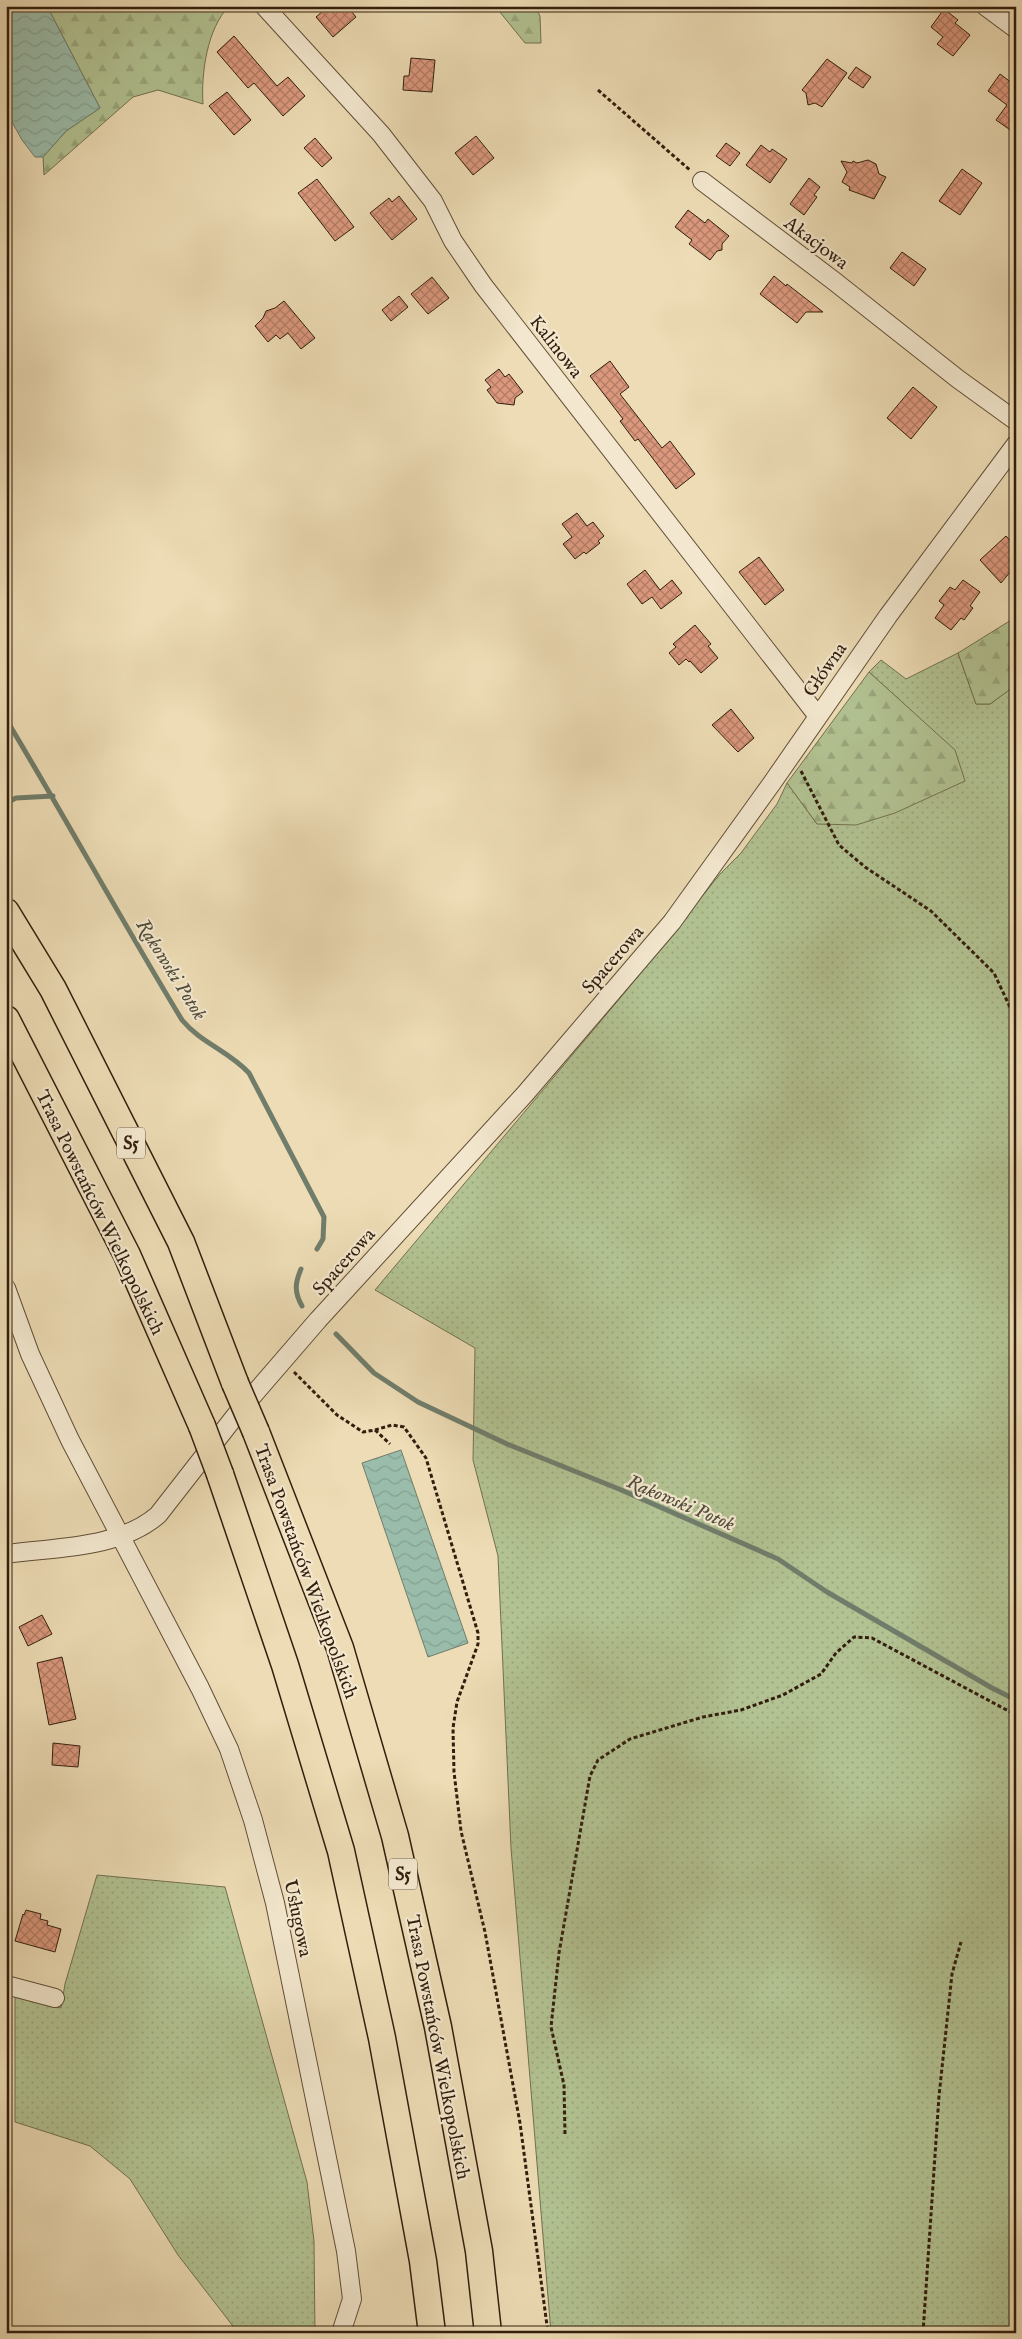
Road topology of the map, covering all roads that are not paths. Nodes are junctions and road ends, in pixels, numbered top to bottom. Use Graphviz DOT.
graph roads {
  1 [pos="264,6"];
  2 [pos="985,6"];
  3 [pos="1016,30"];
  4 [pos="702,181"];
  5 [pos="1016,421"];
  6 [pos="1016,444"];
  7 [pos="818,715"];
  8 [pos="6,912"];
  9 [pos="672,922"];
  10 [pos="6,1019"];
  11 [pos="6,1288"];
  12 [pos="122,1536"];
  13 [pos="6,1554"];
  14 [pos="6,1985"];
  15 [pos="55,1998"];
  16 [pos="341,2333"];
  17 [pos="432,2333"];
  18 [pos="488,2333"];
  1 -- 7 [label="street, Kalinowa"];
  2 -- 3 [label="street"];
  4 -- 5 [label="street, Akacjowa"];
  6 -- 7 [label="street, Główna"];
  7 -- 9 [label="street, Główna"];
  8 -- 18 [label="highway, Trasa Powstańców Wielkopolskich / S5, bridge"];
  9 -- 12 [label="street, Spacerowa"];
  10 -- 17 [label="highway, Trasa Powstańców Wielkopolskich, bridge"];
  11 -- 12 [label="street, Usługowa"];
  12 -- 13 [label="street, Spacerowa"];
  12 -- 16 [label="street, Usługowa"];
  14 -- 15 [label="street"];
}
